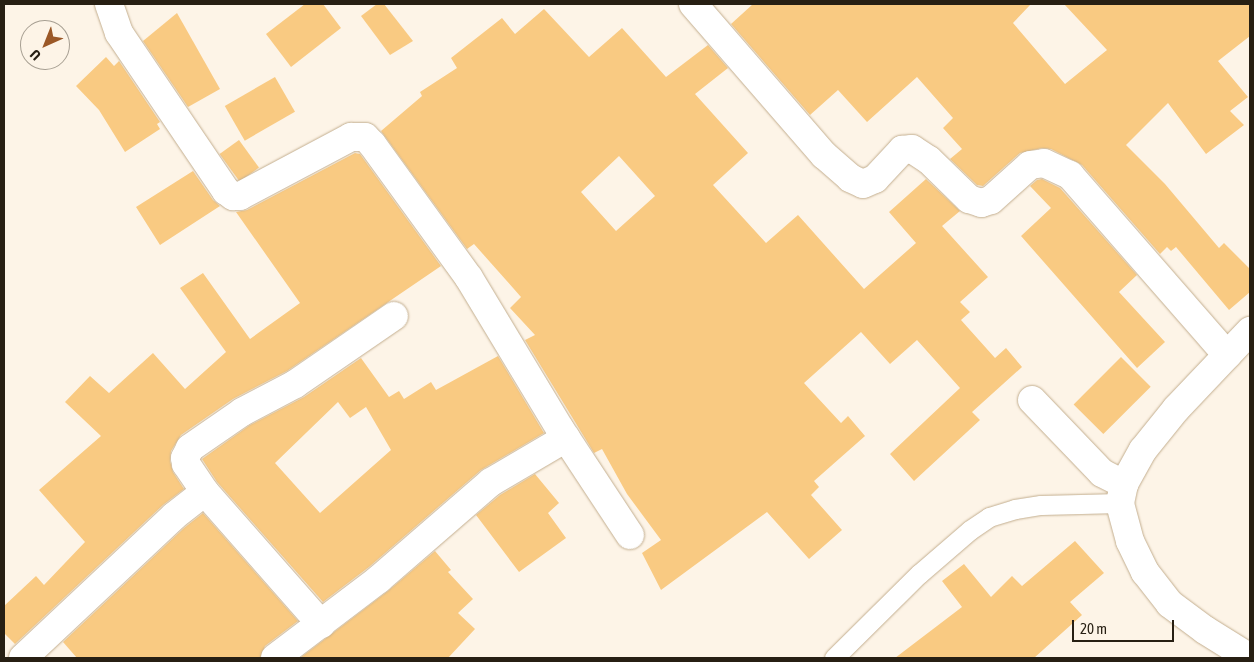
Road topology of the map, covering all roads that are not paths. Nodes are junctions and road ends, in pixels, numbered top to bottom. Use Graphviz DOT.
graph roads {
  1 [pos="109,4"];
  2 [pos="693,4"];
  3 [pos="394,316"];
  4 [pos="1250,331"];
  5 [pos="1227,355"];
  6 [pos="1032,400"];
  7 [pos="566,438"];
  8 [pos="206,492"];
  9 [pos="1122,493"];
  10 [pos="630,535"];
  11 [pos="321,624"];
  12 [pos="23,658"];
  13 [pos="275,658"];
  14 [pos="834,658"];
  15 [pos="1250,658"];
  1 -- 7 [label="street"];
  2 -- 5 [label="street"];
  3 -- 8 [label="street"];
  4 -- 5 [label="street"];
  5 -- 9 [label="street"];
  6 -- 9 [label="street"];
  7 -- 10 [label="street"];
  7 -- 11 [label="street"];
  8 -- 11 [label="street"];
  8 -- 12 [label="street"];
  9 -- 14 [label="lane"];
  9 -- 15 [label="street"];
  11 -- 13 [label="street"];
}
